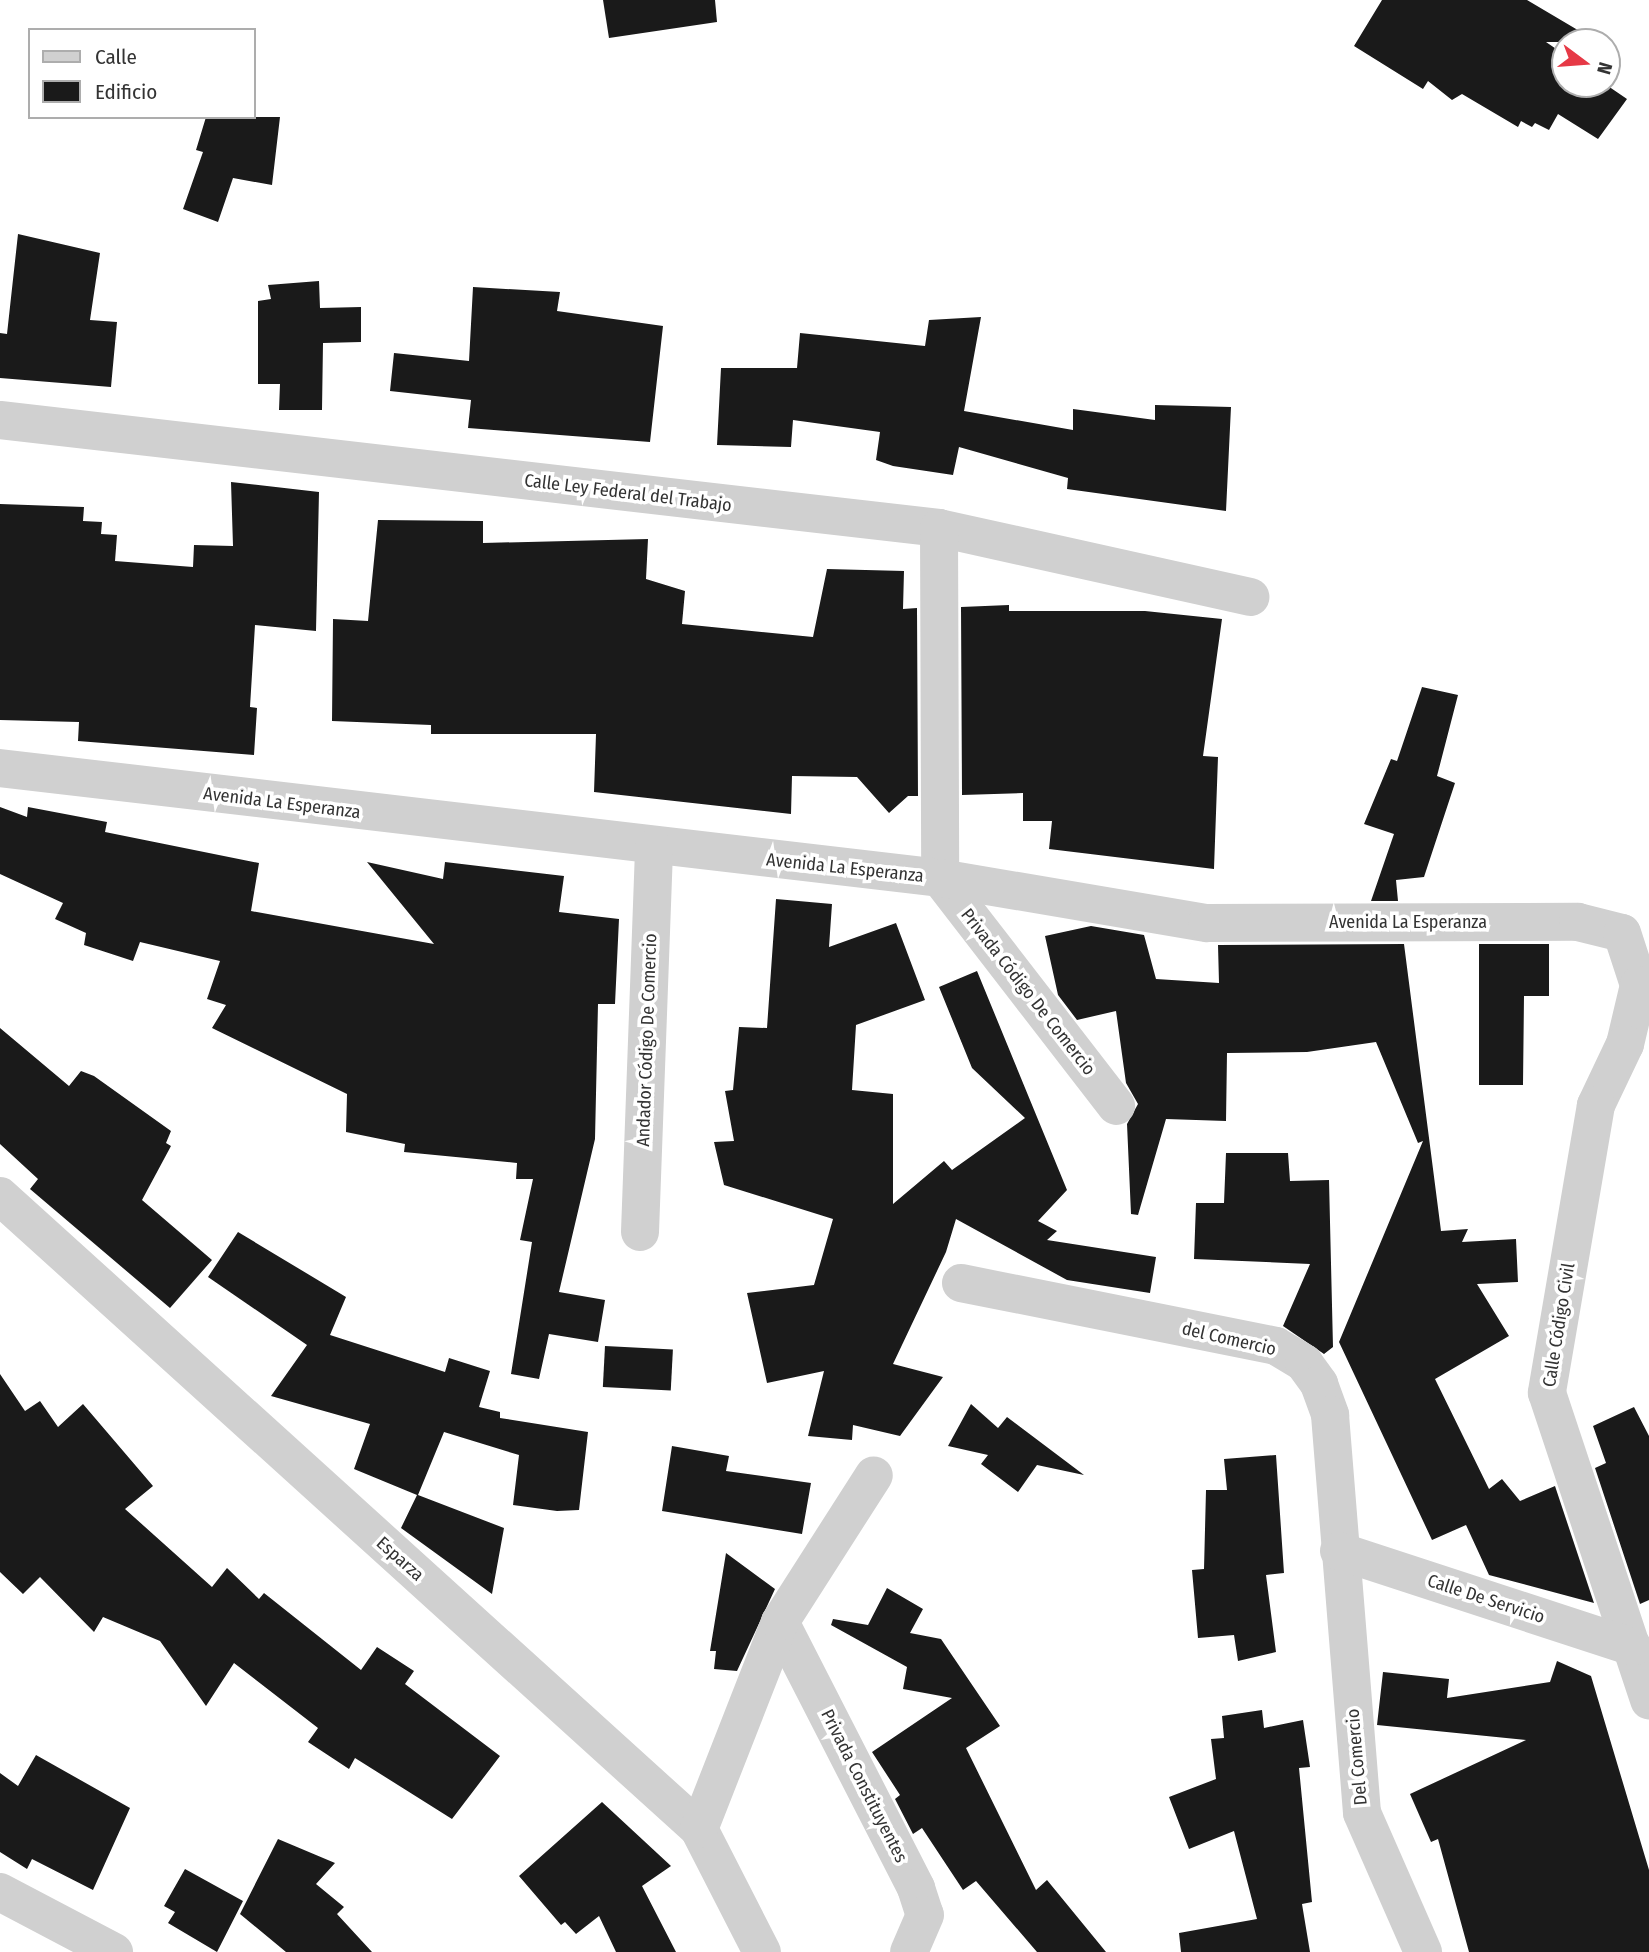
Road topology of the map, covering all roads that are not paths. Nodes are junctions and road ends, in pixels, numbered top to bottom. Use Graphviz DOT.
graph roads {
  1 [pos="0,420"];
  2 [pos="939,528"];
  3 [pos="1250,597"];
  4 [pos="0,768"];
  5 [pos="654,848"];
  6 [pos="940,878"];
  7 [pos="1636,932"];
  8 [pos="1644,989"];
  9 [pos="1116,1106"];
  10 [pos="0,1196"];
  11 [pos="640,1231"];
  12 [pos="961,1283"];
  13 [pos="874,1475"];
  14 [pos="1339,1551"];
  15 [pos="780,1622"];
  16 [pos="1633,1647"];
  17 [pos="1649,1700"];
  18 [pos="699,1829"];
  19 [pos="0,1892"];
  20 [pos="114,1952"];
  21 [pos="761,1952"];
  22 [pos="909,1952"];
  23 [pos="1423,1952"];
  1 -- 2 [label="street, Calle Ley Federal del Trabajo"];
  2 -- 3 [label="street, Calle Ley Federal del Trabajo"];
  2 -- 6 [label="street"];
  4 -- 5 [label="street, Avenida La Esperanza"];
  5 -- 6 [label="street, Avenida La Esperanza"];
  5 -- 11 [label="street, Andador Código De Comercio"];
  6 -- 7 [label="street, Avenida La Esperanza"];
  6 -- 9 [label="street, Privada Código De Comercio"];
  7 -- 8 [label="street, Avenida La Esperanza"];
  8 -- 16 [label="street, Calle Código Civil"];
  10 -- 18 [label="street, Esparza"];
  12 -- 14 [label="street, del Comercio"];
  13 -- 15 [label="street"];
  14 -- 16 [label="street, Calle De Servicio"];
  14 -- 23 [label="street, Del Comercio"];
  15 -- 18 [label="street"];
  15 -- 22 [label="street, Privada Constituyentes"];
  16 -- 17 [label="street, Calle Código Civil"];
  18 -- 21 [label="street, Esparza"];
  19 -- 20 [label="street"];
}
